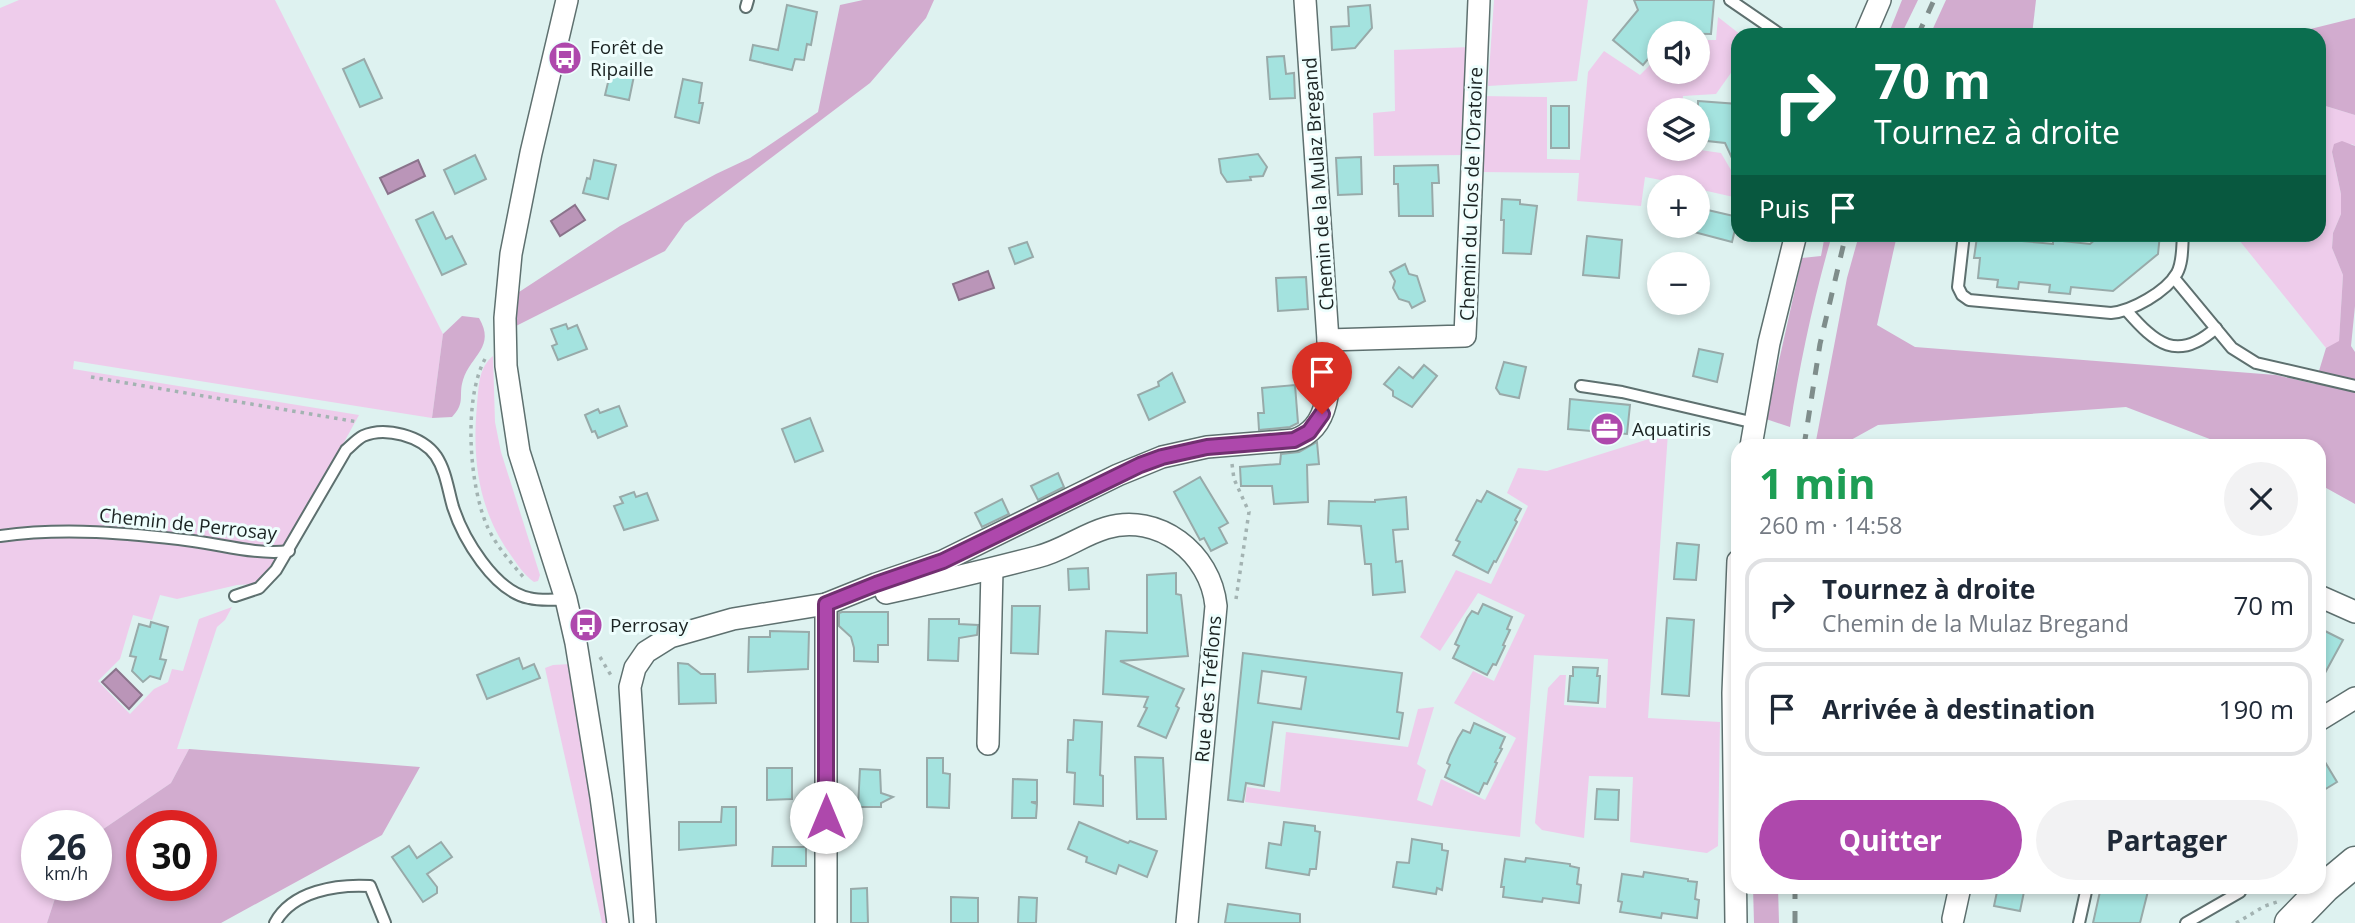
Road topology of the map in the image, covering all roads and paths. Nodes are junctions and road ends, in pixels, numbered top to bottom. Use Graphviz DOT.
graph roads {
  1 [pos="567,0"];
  2 [pos="1305,0"];
  3 [pos="1479,0"];
  4 [pos="1730,0"];
  5 [pos="1880,0"];
  6 [pos="1772,28"];
  7 [pos="1868,28"];
  8 [pos="1794,242"];
  9 [pos="1963,242"];
  10 [pos="2182,242"];
  11 [pos="2174,278"];
  12 [pos="2127,311"];
  13 [pos="2216,328"];
  14 [pos="505,337"];
  15 [pos="1328,340"];
  16 [pos="91,377"];
  17 [pos="1581,386"];
  18 [pos="2355,387"];
  19 [pos="1755,423"];
  20 [pos="375,433"];
  21 [pos="1752,439"];
  22 [pos="1231,445"];
  23 [pos="0,536"];
  24 [pos="289,551"];
  25 [pos="992,569"];
  26 [pos="235,596"];
  27 [pos="566,599"];
  28 [pos="2326,599"];
  29 [pos="542,600"];
  30 [pos="1236,601"];
  31 [pos="826,604"];
  32 [pos="2355,612"];
  33 [pos="578,651"];
  34 [pos="630,696"];
  35 [pos="2355,698"];
  36 [pos="2326,716"];
  37 [pos="988,744"];
  38 [pos="2355,862"];
  39 [pos="2326,881"];
  40 [pos="1736,894"];
  41 [pos="1958,894"];
  42 [pos="2085,894"];
  43 [pos="2237,894"];
  44 [pos="2306,894"];
  45 [pos="1953,919"];
  46 [pos="275,923"];
  47 [pos="384,923"];
  48 [pos="618,923"];
  49 [pos="645,923"];
  50 [pos="826,923"];
  51 [pos="1187,923"];
  52 [pos="1736,923"];
  53 [pos="2079,923"];
  54 [pos="2186,923"];
  55 [pos="2290,923"];
  1 -- 14 [label="street"];
  2 -- 15 [label="street, Chemin de la Mulaz Bregand"];
  3 -- 15 [label="street, Chemin du Clos de l'Oratoire"];
  4 -- 6 [label="lane"];
  5 -- 7 [label="street"];
  8 -- 19 [label="street"];
  9 -- 12 [label="lane"];
  10 -- 11 [label="lane"];
  11 -- 12 [label="lane"];
  11 -- 13 [label="lane"];
  12 -- 13 [label="lane"];
  13 -- 18 [label="lane"];
  14 -- 27 [label="street"];
  14 -- 29 [label="path"];
  15 -- 22 [label="street, Chemin de la Mulaz Bregand"];
  16 -- 20 [label="path"];
  17 -- 19 [label="lane"];
  19 -- 21 [label="street"];
  20 -- 24 [label="lane, Chemin de Perrosay"];
  20 -- 29 [label="lane"];
  22 -- 30 [label="path"];
  22 -- 31 [label="street, Chemin de la Mulaz Bregand"];
  23 -- 24 [label="lane, Chemin de Perrosay"];
  24 -- 26 [label="lane, Chemin de Perrosay"];
  25 -- 31 [label="street, Rue des Tréflons"];
  25 -- 37 [label="street"];
  25 -- 51 [label="street, Rue des Tréflons"];
  27 -- 29 [label="lane"];
  27 -- 33 [label="street"];
  28 -- 32 [label="street"];
  31 -- 34 [label="street, Chemin de la Mulaz Bregand"];
  31 -- 50 [label="street"];
  33 -- 34 [label="path"];
  33 -- 48 [label="street"];
  34 -- 49 [label="street, Chemin de la Mulaz Bregand"];
  35 -- 36 [label="street"];
  38 -- 39 [label="main road"];
  40 -- 52 [label="street"];
  41 -- 45 [label="street"];
  42 -- 53 [label="lane"];
  43 -- 54 [label="lane"];
  44 -- 55 [label="main road"];
  46 -- 47 [label="lane"];
}
